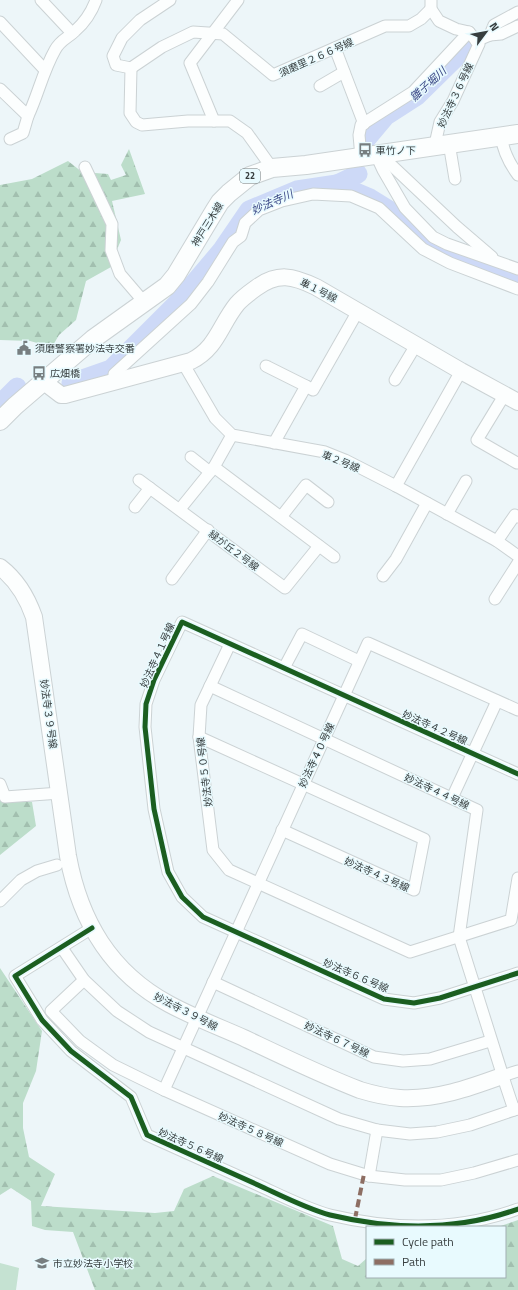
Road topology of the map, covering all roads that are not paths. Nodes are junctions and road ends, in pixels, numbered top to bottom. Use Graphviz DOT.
graph roads {
  1 [pos="40,0"];
  2 [pos="96,0"];
  3 [pos="170,0"];
  4 [pos="238,0"];
  5 [pos="431,4"];
  6 [pos="518,12"];
  7 [pos="0,22"];
  8 [pos="518,26"];
  9 [pos="72,33"];
  10 [pos="212,34"];
  11 [pos="490,35"];
  12 [pos="473,37"];
  13 [pos="335,48"];
  14 [pos="131,68"];
  15 [pos="45,70"];
  16 [pos="344,72"];
  17 [pos="320,86"];
  18 [pos="0,89"];
  19 [pos="28,116"];
  20 [pos="214,121"];
  21 [pos="364,124"];
  22 [pos="509,135"];
  23 [pos="10,139"];
  24 [pos="443,144"];
  25 [pos="373,155"];
  26 [pos="85,167"];
  27 [pos="272,168"];
  28 [pos="518,175"];
  29 [pos="455,179"];
  30 [pos="497,261"];
  31 [pos="518,269"];
  32 [pos="518,289"];
  33 [pos="144,302"];
  34 [pos="358,311"];
  35 [pos="416,344"];
  36 [pos="183,363"];
  37 [pos="266,366"];
  38 [pos="461,371"];
  39 [pos="395,380"];
  40 [pos="115,381"];
  41 [pos="44,382"];
  42 [pos="306,386"];
  43 [pos="511,398"];
  44 [pos="0,421"];
  45 [pos="232,435"];
  46 [pos="274,443"];
  47 [pos="191,457"];
  48 [pos="517,463"];
  49 [pos="212,470"];
  50 [pos="139,480"];
  51 [pos="466,481"];
  52 [pos="396,486"];
  53 [pos="150,488"];
  54 [pos="328,502"];
  55 [pos="427,503"];
  56 [pos="135,507"];
  57 [pos="180,509"];
  58 [pos="447,514"];
  59 [pos="281,517"];
  60 [pos="518,517"];
  61 [pos="208,530"];
  62 [pos="497,541"];
  63 [pos="319,546"];
  64 [pos="518,556"];
  65 [pos="334,557"];
  66 [pos="518,563"];
  67 [pos="0,567"];
  68 [pos="383,576"];
  69 [pos="172,579"];
  70 [pos="495,599"];
  71 [pos="230,644"];
  72 [pos="359,661"];
  73 [pos="284,668"];
  74 [pos="210,686"];
  75 [pos="344,696"];
  76 [pos="497,701"];
  77 [pos="518,710"];
  78 [pos="199,737"];
  79 [pos="324,739"];
  80 [pos="473,754"];
  81 [pos="518,774"];
  82 [pos="303,783"];
  83 [pos="0,784"];
  84 [pos="60,793"];
  85 [pos="452,798"];
  86 [pos="282,830"];
  87 [pos="57,865"];
  88 [pos="518,878"];
  89 [pos="258,884"];
  90 [pos="0,901"];
  91 [pos="92,928"];
  92 [pos="236,933"];
  93 [pos="459,937"];
  94 [pos="62,948"];
  95 [pos="518,975"];
  96 [pos="84,980"];
  97 [pos="213,982"];
  98 [pos="474,987"];
  99 [pos="198,1018"];
  100 [pos="490,1041"];
  101 [pos="183,1047"];
  102 [pos="518,1071"];
  103 [pos="502,1076"];
  104 [pos="164,1090"];
  105 [pos="516,1109"];
  106 [pos="377,1130"];
  107 [pos="518,1160"];
  108 [pos="369,1176"];
  109 [pos="518,1209"];
  110 [pos="407,1226"];
  111 [pos="435,1226"];
  1 -- 9 [label="street"];
  2 -- 9 [label="street"];
  3 -- 14 [label="street"];
  4 -- 10 [label="street"];
  5 -- 12 [label="street"];
  5 -- 13 [label="street, 須磨里２６６号線"];
  6 -- 11 [label="street"];
  7 -- 15 [label="street"];
  8 -- 11 [label="street"];
  9 -- 15 [label="street"];
  10 -- 13 [label="street, 須磨里２６６号線"];
  10 -- 14 [label="street, 須磨里２６６号線"];
  10 -- 20 [label="street"];
  11 -- 12 [label="street"];
  12 -- 21 [label="street"];
  12 -- 24 [label="street, 妙法寺３６号線"];
  13 -- 16 [label="street"];
  14 -- 20 [label="street"];
  15 -- 19 [label="street"];
  16 -- 17 [label="street"];
  16 -- 21 [label="street"];
  18 -- 19 [label="street"];
  19 -- 23 [label="street"];
  20 -- 27 [label="street"];
  21 -- 25 [label="street"];
  22 -- 24 [label="main road, 神戸三木線 / 22"];
  22 -- 28 [label="street"];
  24 -- 25 [label="main road, 神戸三木線 / 22"];
  24 -- 29 [label="street"];
  25 -- 27 [label="main road, 神戸三木線 / 22"];
  25 -- 30 [label="street"];
  25 -- 30 [label="street"];
  26 -- 33 [label="street"];
  27 -- 33 [label="main road, 神戸三木線 / 22"];
  30 -- 31 [label="street"];
  32 -- 40 [label="street"];
  33 -- 41 [label="main road, 神戸三木線 / 22"];
  34 -- 35 [label="street, 車１号線"];
  34 -- 36 [label="street, 車１号線"];
  34 -- 42 [label="street"];
  35 -- 38 [label="street, 車１号線"];
  35 -- 39 [label="street"];
  36 -- 40 [label="street, 車１号線"];
  36 -- 45 [label="street"];
  37 -- 42 [label="street"];
  38 -- 43 [label="street, 車１号線"];
  38 -- 52 [label="street"];
  40 -- 41 [label="street, 車１号線"];
  41 -- 44 [label="main road, 神戸三木線 / 22"];
  42 -- 46 [label="street"];
  43 -- 48 [label="street"];
  45 -- 46 [label="street, 車２号線"];
  45 -- 49 [label="street"];
  46 -- 52 [label="street, 車２号線"];
  47 -- 49 [label="street"];
  49 -- 57 [label="street"];
  49 -- 59 [label="street"];
  50 -- 53 [label="street, 緑が丘２号線"];
  51 -- 58 [label="street"];
  52 -- 55 [label="street, 車２号線"];
  53 -- 56 [label="street"];
  53 -- 57 [label="street, 緑が丘２号線"];
  54 -- 59 [label="street"];
  55 -- 58 [label="street, 車２号線"];
  55 -- 68 [label="street"];
  57 -- 61 [label="street, 緑が丘２号線"];
  58 -- 62 [label="street, 車２号線"];
  59 -- 63 [label="street"];
  60 -- 62 [label="street"];
  61 -- 63 [label="street, 緑が丘２号線"];
  61 -- 69 [label="street"];
  62 -- 64 [label="street, 車２号線"];
  63 -- 65 [label="street"];
  66 -- 70 [label="street"];
  67 -- 84 [label="street, 妙法寺３９号線"];
  71 -- 73 [label="street, 妙法寺４１号線"];
  71 -- 74 [label="street, 妙法寺５０号線"];
  71 -- 92 [label="street, 妙法寺４１号線"];
  72 -- 73 [label="street"];
  72 -- 75 [label="street, 妙法寺４０号線"];
  72 -- 76 [label="street, 妙法寺４０号線"];
  73 -- 75 [label="street, 妙法寺４１号線"];
  74 -- 78 [label="street, 妙法寺５０号線"];
  74 -- 79 [label="street, 妙法寺４４号線"];
  75 -- 79 [label="street, 妙法寺４０号線"];
  75 -- 80 [label="street, 妙法寺４２号線"];
  76 -- 77 [label="street, 妙法寺４０号線"];
  76 -- 80 [label="street"];
  78 -- 82 [label="street"];
  78 -- 89 [label="street, 妙法寺５０号線"];
  79 -- 82 [label="street, 妙法寺４０号線"];
  79 -- 85 [label="street, 妙法寺４４号線"];
  80 -- 81 [label="street, 妙法寺４２号線"];
  80 -- 85 [label="street"];
  82 -- 86 [label="street, 妙法寺４０号線"];
  82 -- 86 [label="street, 妙法寺４３号線"];
  83 -- 84 [label="street"];
  84 -- 91 [label="street, 妙法寺３９号線"];
  85 -- 93 [label="street, 妙法寺４４号線"];
  86 -- 89 [label="street, 妙法寺４０号線"];
  87 -- 90 [label="street"];
  88 -- 93 [label="street"];
  89 -- 92 [label="street, 妙法寺４０号線"];
  89 -- 93 [label="street"];
  91 -- 94 [label="street, 妙法寺５６号線"];
  91 -- 99 [label="street, 妙法寺３９号線"];
  92 -- 97 [label="street, 妙法寺４０号線"];
  92 -- 98 [label="street, 妙法寺６６号線"];
  93 -- 98 [label="street"];
  94 -- 96 [label="street"];
  94 -- 110 [label="street, 妙法寺５６号線"];
  95 -- 98 [label="street"];
  96 -- 101 [label="street"];
  96 -- 104 [label="street, 妙法寺５８号線"];
  97 -- 99 [label="street, 妙法寺４０号線"];
  97 -- 100 [label="street, 妙法寺６７号線"];
  98 -- 100 [label="street"];
  99 -- 101 [label="street, 妙法寺４０号線"];
  99 -- 103 [label="street, 妙法寺３９号線"];
  100 -- 103 [label="street"];
  101 -- 104 [label="street, 妙法寺４０号線"];
  101 -- 106 [label="street"];
  102 -- 103 [label="street"];
  103 -- 105 [label="street"];
  104 -- 108 [label="street, 妙法寺５８号線"];
  105 -- 106 [label="street"];
  106 -- 108 [label="street"];
  107 -- 108 [label="street, 妙法寺５８号線"];
  109 -- 111 [label="street, 妙法寺５６号線"];
}
